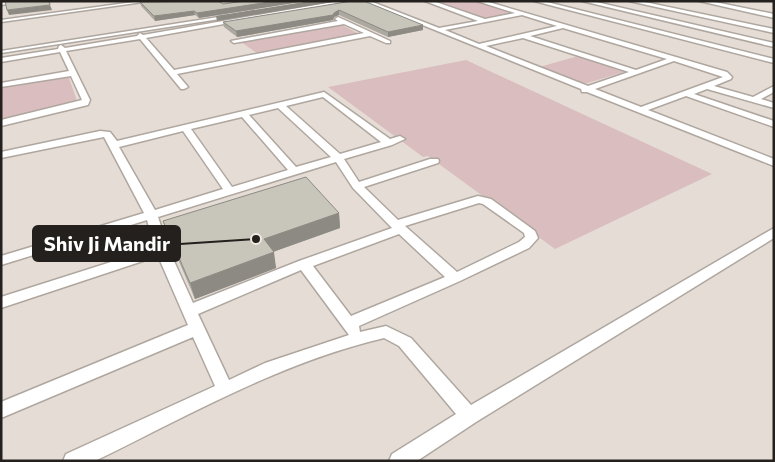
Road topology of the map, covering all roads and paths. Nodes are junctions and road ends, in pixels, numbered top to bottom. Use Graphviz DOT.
graph roads {
  1 [pos="24,1"];
  2 [pos="149,1"];
  3 [pos="327,1"];
  4 [pos="349,1"];
  5 [pos="364,1"];
  6 [pos="427,1"];
  7 [pos="479,1"];
  8 [pos="536,1"];
  9 [pos="584,1"];
  10 [pos="631,1"];
  11 [pos="657,1"];
  12 [pos="701,1"];
  13 [pos="124,3"];
  14 [pos="1,4"];
  15 [pos="647,5"];
  16 [pos="315,8"];
  17 [pos="774,9"];
  18 [pos="323,12"];
  19 [pos="628,12"];
  20 [pos="524,13"];
  21 [pos="763,14"];
  22 [pos="330,15"];
  23 [pos="774,16"];
  24 [pos="606,19"];
  25 [pos="1,20"];
  26 [pos="344,22"];
  27 [pos="485,22"];
  28 [pos="213,24"];
  29 [pos="566,26"];
  30 [pos="438,30"];
  31 [pos="221,31"];
  32 [pos="774,32"];
  33 [pos="370,34"];
  34 [pos="141,36"];
  35 [pos="227,36"];
  36 [pos="524,36"];
  37 [pos="234,41"];
  38 [pos="388,42"];
  39 [pos="774,45"];
  40 [pos="241,46"];
  41 [pos="478,46"];
  42 [pos="62,48"];
  43 [pos="248,51"];
  44 [pos="1,52"];
  45 [pos="255,56"];
  46 [pos="1,58"];
  47 [pos="674,59"];
  48 [pos="774,61"];
  49 [pos="635,72"];
  50 [pos="73,73"];
  51 [pos="172,73"];
  52 [pos="1,86"];
  53 [pos="707,86"];
  54 [pos="184,87"];
  55 [pos="774,88"];
  56 [pos="584,90"];
  57 [pos="338,92"];
  58 [pos="324,94"];
  59 [pos="687,94"];
  60 [pos="754,100"];
  61 [pos="280,105"];
  62 [pos="774,106"];
  63 [pos="641,110"];
  64 [pos="244,114"];
  65 [pos="1,123"];
  66 [pos="774,124"];
  67 [pos="186,128"];
  68 [pos="114,145"];
  69 [pos="1,155"];
  70 [pos="338,158"];
  71 [pos="434,161"];
  72 [pos="774,163"];
  73 [pos="295,172"];
  74 [pos="357,186"];
  75 [pos="230,192"];
  76 [pos="152,216"];
  77 [pos="398,227"];
  78 [pos="774,232"];
  79 [pos="162,250"];
  80 [pos="1,261"];
  81 [pos="304,264"];
  82 [pos="455,278"];
  83 [pos="1,304"];
  84 [pos="190,311"];
  85 [pos="198,328"];
  86 [pos="354,331"];
  87 [pos="225,390"];
  88 [pos="1,410"];
  89 [pos="469,416"];
  90 [pos="73,461"];
  91 [pos="399,461"];
  1 -- 14 [label="lane"];
  2 -- 13 [label="lane"];
  3 -- 44 [label="lane"];
  4 -- 16 [label="street"];
  5 -- 16 [label="street"];
  5 -- 30 [label="street"];
  6 -- 27 [label="street"];
  7 -- 20 [label="street"];
  8 -- 24 [label="street"];
  9 -- 19 [label="street"];
  10 -- 15 [label="street"];
  11 -- 15 [label="street"];
  12 -- 21 [label="street"];
  13 -- 25 [label="lane"];
  15 -- 19 [label="street"];
  15 -- 32 [label="street"];
  16 -- 18 [label="street"];
  16 -- 28 [label="street"];
  17 -- 21 [label="street"];
  19 -- 24 [label="street"];
  19 -- 39 [label="street"];
  20 -- 27 [label="street"];
  20 -- 29 [label="street"];
  21 -- 23 [label="street"];
  22 -- 26 [label="street"];
  24 -- 48 [label="street"];
  26 -- 33 [label="street"];
  26 -- 37 [label="street"];
  27 -- 30 [label="street"];
  28 -- 31 [label="street"];
  28 -- 34 [label="street"];
  29 -- 36 [label="street"];
  29 -- 47 [label="street"];
  30 -- 41 [label="street"];
  33 -- 38 [label="street"];
  33 -- 45 [label="street"];
  34 -- 42 [label="street"];
  34 -- 51 [label="street"];
  35 -- 37 [label="street"];
  36 -- 41 [label="street"];
  36 -- 49 [label="street"];
  37 -- 40 [label="street"];
  41 -- 56 [label="street"];
  42 -- 46 [label="street"];
  42 -- 50 [label="street"];
  43 -- 45 [label="street"];
  45 -- 51 [label="street"];
  47 -- 49 [label="street"];
  47 -- 53 [label="street"];
  49 -- 56 [label="street"];
  50 -- 52 [label="street"];
  50 -- 65 [label="street"];
  51 -- 54 [label="street"];
  53 -- 59 [label="street"];
  53 -- 60 [label="street"];
  55 -- 60 [label="street"];
  56 -- 63 [label="street"];
  57 -- 58 [label="street"];
  58 -- 61 [label="street"];
  58 -- 70 [label="street"];
  59 -- 63 [label="street"];
  59 -- 66 [label="street"];
  60 -- 62 [label="street"];
  61 -- 64 [label="street"];
  61 -- 70 [label="street"];
  63 -- 72 [label="street"];
  64 -- 67 [label="street"];
  64 -- 73 [label="street"];
  67 -- 68 [label="street"];
  67 -- 75 [label="street"];
  68 -- 69 [label="street"];
  68 -- 76 [label="street"];
  70 -- 73 [label="street"];
  70 -- 74 [label="street"];
  71 -- 74 [label="street"];
  73 -- 75 [label="street"];
  74 -- 77 [label="street"];
  75 -- 76 [label="street"];
  76 -- 79 [label="street"];
  76 -- 80 [label="street"];
  77 -- 81 [label="street"];
  77 -- 82 [label="street"];
  77 -- 82 [label="street"];
  78 -- 89 [label="street"];
  79 -- 83 [label="street"];
  79 -- 84 [label="street"];
  81 -- 84 [label="street"];
  81 -- 86 [label="street"];
  82 -- 86 [label="street"];
  84 -- 85 [label="street"];
  85 -- 87 [label="street"];
  85 -- 88 [label="street"];
  86 -- 87 [label="street"];
  86 -- 89 [label="street"];
  87 -- 90 [label="street"];
  89 -- 91 [label="street"];
}
